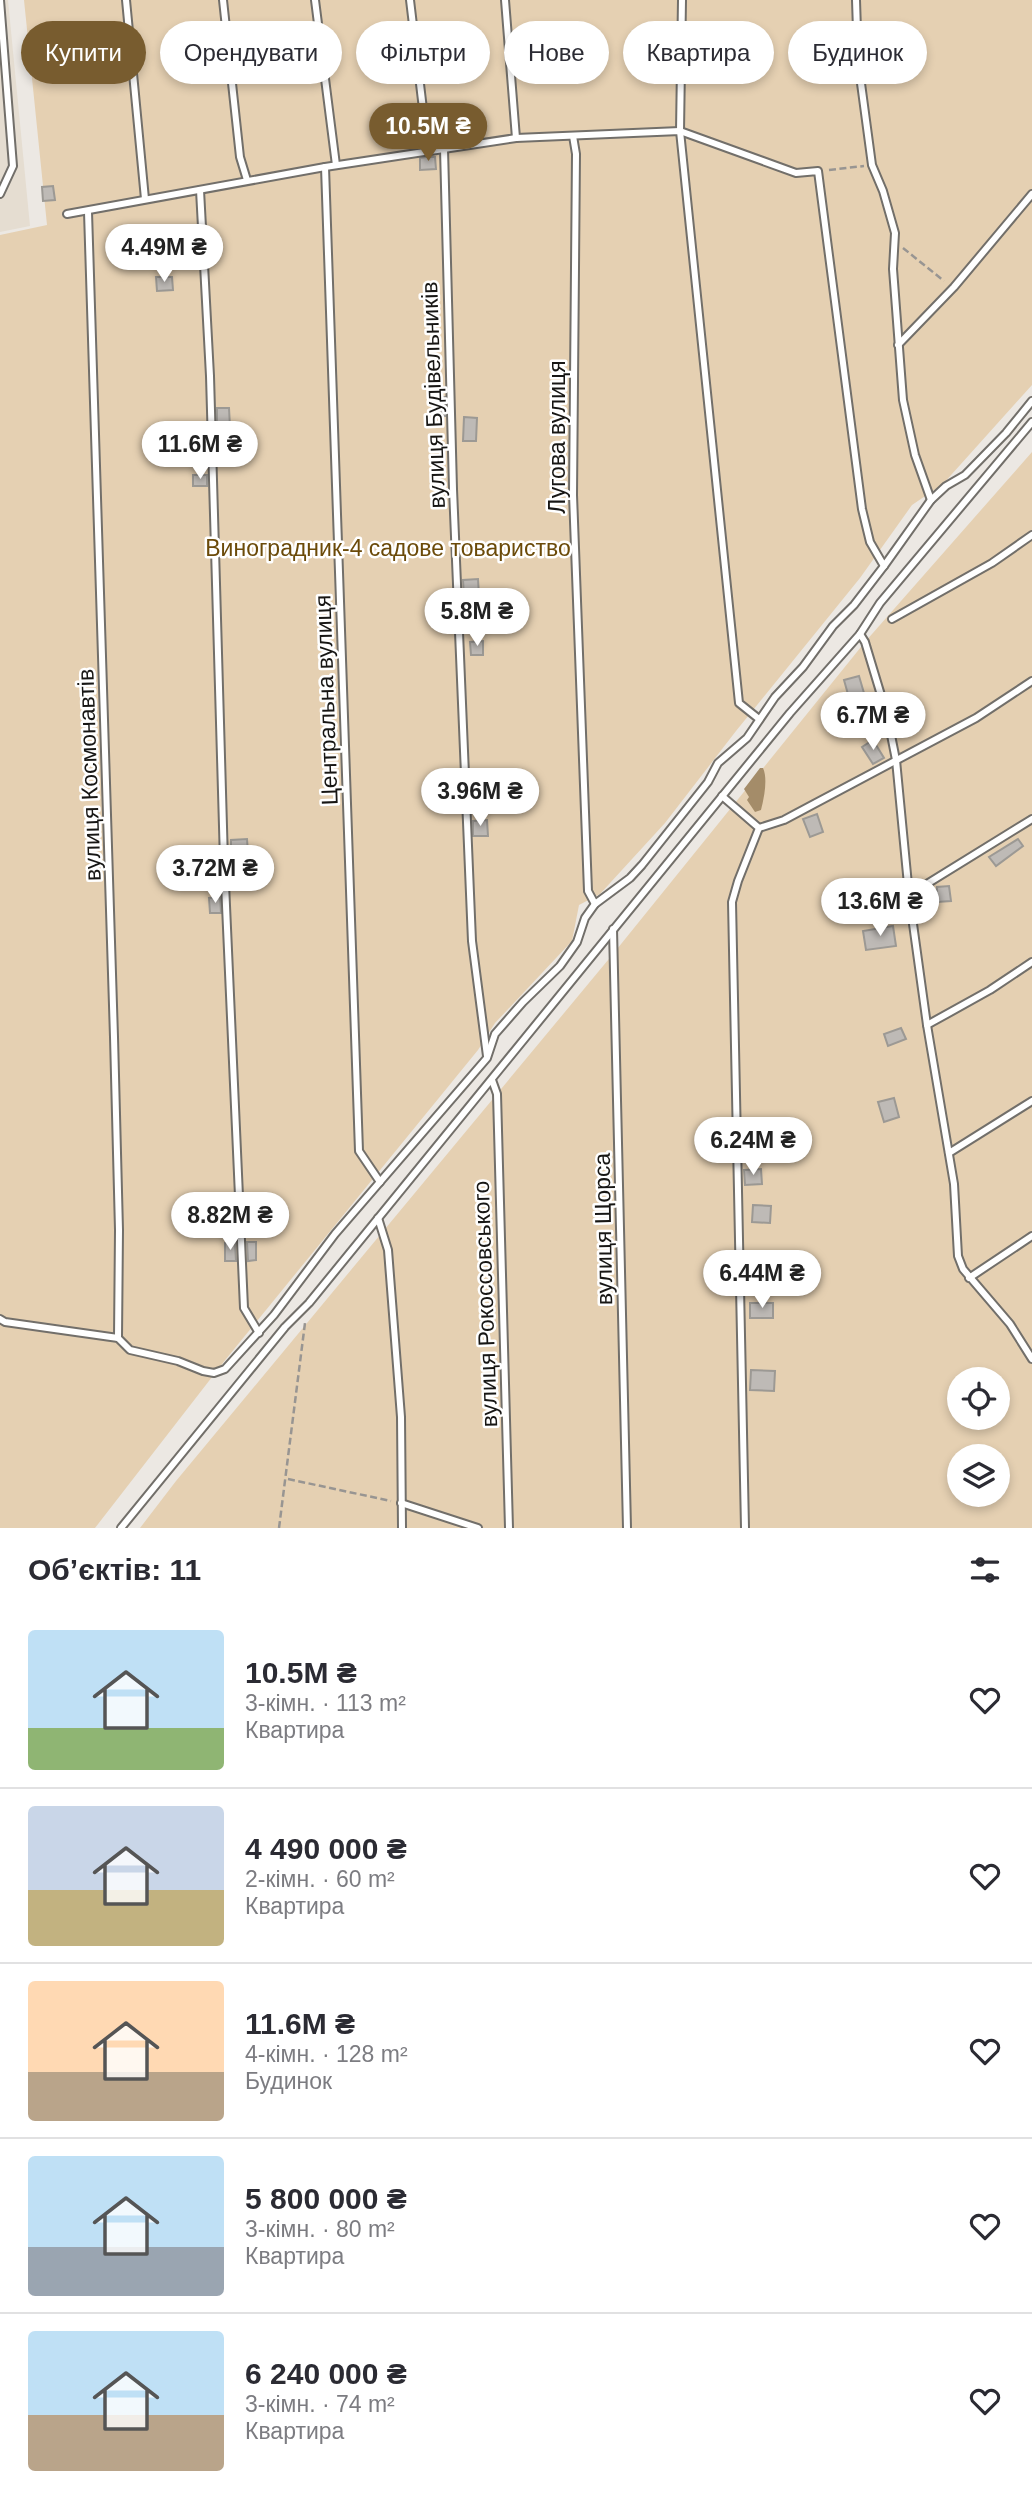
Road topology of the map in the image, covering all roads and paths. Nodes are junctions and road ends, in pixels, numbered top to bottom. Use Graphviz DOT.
graph roads {
  1 [pos="0,0"];
  2 [pos="125,0"];
  3 [pos="223,0"];
  4 [pos="315,0"];
  5 [pos="410,0"];
  6 [pos="505,0"];
  7 [pos="682,0"];
  8 [pos="856,0"];
  9 [pos="680,131"];
  10 [pos="573,136"];
  11 [pos="516,138"];
  12 [pos="444,149"];
  13 [pos="428,151"];
  14 [pos="336,165"];
  15 [pos="872,165"];
  16 [pos="325,167"];
  17 [pos="818,171"];
  18 [pos="247,180"];
  19 [pos="200,190"];
  20 [pos="0,194"];
  21 [pos="1032,194"];
  22 [pos="145,199"];
  23 [pos="88,212"];
  24 [pos="67,214"];
  25 [pos="895,233"];
  26 [pos="954,287"];
  27 [pos="898,345"];
  28 [pos="1032,401"];
  29 [pos="1032,422"];
  30 [pos="931,500"];
  31 [pos="1032,535"];
  32 [pos="884,566"];
  33 [pos="892,620"];
  34 [pos="860,634"];
  35 [pos="1032,681"];
  36 [pos="760,719"];
  37 [pos="896,760"];
  38 [pos="722,796"];
  39 [pos="1032,819"];
  40 [pos="760,828"];
  41 [pos="909,895"];
  42 [pos="595,904"];
  43 [pos="613,929"];
  44 [pos="1032,962"];
  45 [pos="927,1025"];
  46 [pos="487,1058"];
  47 [pos="492,1080"];
  48 [pos="1032,1101"];
  49 [pos="949,1153"];
  50 [pos="380,1182"];
  51 [pos="378,1218"];
  52 [pos="1032,1236"];
  53 [pos="969,1278"];
  54 [pos="309,1303"];
  55 [pos="0,1319"];
  56 [pos="258,1333"];
  57 [pos="118,1338"];
  58 [pos="1032,1359"];
  59 [pos="287,1479"];
  60 [pos="401,1503"];
  61 [pos="121,1528"];
  62 [pos="279,1528"];
  63 [pos="402,1528"];
  64 [pos="478,1528"];
  65 [pos="509,1528"];
  66 [pos="627,1528"];
  67 [pos="745,1528"];
  1 -- 20 [label="lane"];
  2 -- 22 [label="lane"];
  3 -- 18 [label="lane"];
  4 -- 14 [label="lane"];
  5 -- 13 [label="lane"];
  6 -- 11 [label="lane"];
  7 -- 9 [label="lane"];
  8 -- 15 [label="lane"];
  9 -- 10 [label="lane"];
  9 -- 17 [label="lane"];
  9 -- 36 [label="lane"];
  10 -- 11 [label="lane"];
  10 -- 42 [label="lane, Лугова вулиця"];
  11 -- 12 [label="lane"];
  12 -- 13 [label="lane"];
  12 -- 46 [label="lane, вулиця Будівельників"];
  13 -- 14 [label="lane"];
  14 -- 16 [label="lane"];
  15 -- 17 [label="path"];
  15 -- 25 [label="lane"];
  16 -- 18 [label="lane"];
  16 -- 50 [label="lane, Центральна вулиця"];
  17 -- 32 [label="lane"];
  18 -- 19 [label="lane"];
  19 -- 22 [label="lane"];
  19 -- 56 [label="lane"];
  21 -- 26 [label="lane"];
  22 -- 23 [label="lane"];
  23 -- 24 [label="lane"];
  23 -- 57 [label="lane, вулиця Космонавтів"];
  25 -- 26 [label="path"];
  25 -- 27 [label="lane"];
  26 -- 27 [label="lane"];
  27 -- 30 [label="lane"];
  28 -- 30 [label="lane"];
  29 -- 34 [label="lane"];
  30 -- 32 [label="lane"];
  31 -- 33 [label="lane"];
  32 -- 36 [label="lane"];
  34 -- 37 [label="lane"];
  34 -- 38 [label="lane"];
  35 -- 37 [label="lane"];
  36 -- 42 [label="lane"];
  37 -- 40 [label="lane"];
  37 -- 41 [label="lane"];
  38 -- 40 [label="lane"];
  38 -- 43 [label="lane"];
  39 -- 41 [label="lane"];
  40 -- 67 [label="lane"];
  41 -- 45 [label="lane"];
  42 -- 46 [label="lane"];
  43 -- 47 [label="lane"];
  43 -- 66 [label="lane, вулиця Щорса"];
  44 -- 45 [label="lane"];
  45 -- 49 [label="lane"];
  46 -- 50 [label="lane"];
  47 -- 51 [label="lane"];
  47 -- 65 [label="lane, вулиця Рокоссовського"];
  48 -- 49 [label="lane"];
  49 -- 53 [label="lane"];
  50 -- 56 [label="lane"];
  51 -- 54 [label="lane"];
  51 -- 60 [label="lane"];
  52 -- 53 [label="lane"];
  53 -- 58 [label="lane"];
  54 -- 59 [label="path"];
  54 -- 61 [label="lane"];
  55 -- 57 [label="lane"];
  56 -- 57 [label="lane"];
  59 -- 60 [label="path"];
  59 -- 62 [label="path"];
  60 -- 63 [label="lane"];
  60 -- 64 [label="lane"];
}
